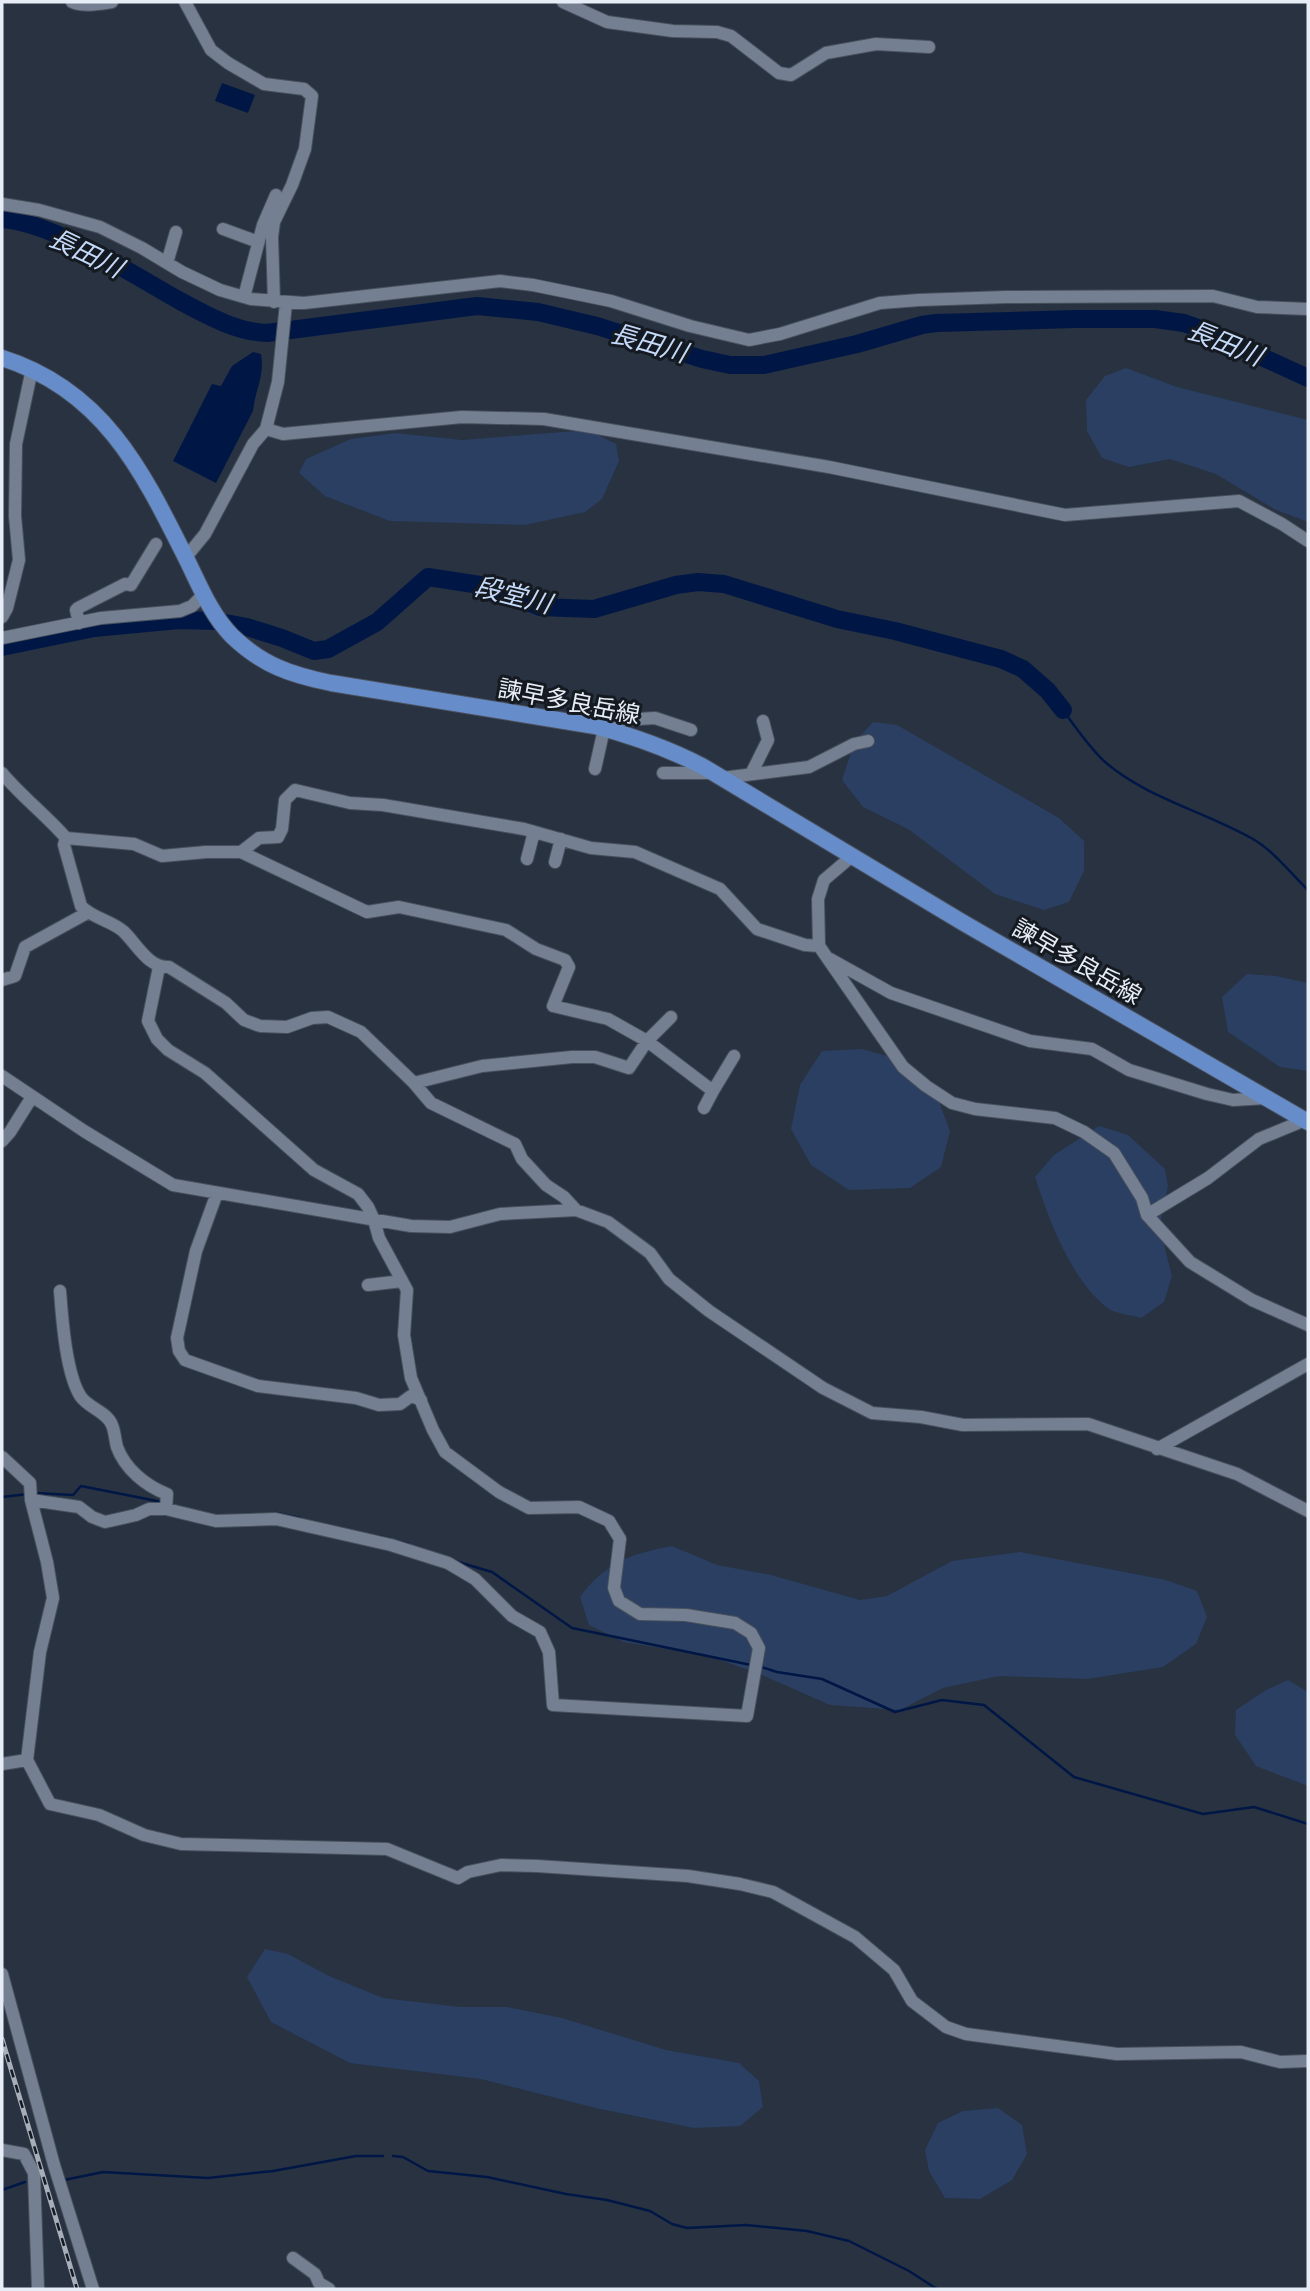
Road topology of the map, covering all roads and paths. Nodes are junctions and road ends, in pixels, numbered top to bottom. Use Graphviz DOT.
graph roads {
  1 [pos="72,2"];
  2 [pos="112,2"];
  3 [pos="185,2"];
  4 [pos="563,2"];
  5 [pos="929,47"];
  6 [pos="276,195"];
  7 [pos="2,204"];
  8 [pos="223,229"];
  9 [pos="176,232"];
  10 [pos="258,242"];
  11 [pos="167,263"];
  12 [pos="244,297"];
  13 [pos="281,305"];
  14 [pos="1308,309"];
  15 [pos="2,358"];
  16 [pos="32,369"];
  17 [pos="266,429"];
  18 [pos="1308,541"];
  19 [pos="156,544"];
  20 [pos="186,557"];
  21 [pos="207,599"];
  22 [pos="2,617"];
  23 [pos="79,623"];
  24 [pos="2,638"];
  25 [pos="763,721"];
  26 [pos="570,722"];
  27 [pos="604,729"];
  28 [pos="691,730"];
  29 [pos="868,741"];
  30 [pos="595,769"];
  31 [pos="2,773"];
  32 [pos="663,773"];
  33 [pos="751,774"];
  34 [pos="717,776"];
  35 [pos="534,832"];
  36 [pos="65,838"];
  37 [pos="561,839"];
  38 [pos="241,852"];
  39 [pos="851,857"];
  40 [pos="527,859"];
  41 [pos="555,862"];
  42 [pos="87,913"];
  43 [pos="819,946"];
  44 [pos="827,957"];
  45 [pos="159,967"];
  46 [pos="2,980"];
  47 [pos="671,1017"];
  48 [pos="646,1041"];
  49 [pos="734,1056"];
  50 [pos="2,1076"];
  51 [pos="414,1083"];
  52 [pos="713,1091"];
  53 [pos="32,1097"];
  54 [pos="1267,1098"];
  55 [pos="704,1108"];
  56 [pos="1307,1121"];
  57 [pos="2,1141"];
  58 [pos="218,1193"];
  59 [pos="576,1210"];
  60 [pos="1147,1215"];
  61 [pos="374,1220"];
  62 [pos="402,1281"];
  63 [pos="368,1286"];
  64 [pos="60,1291"];
  65 [pos="1308,1325"];
  66 [pos="1308,1364"];
  67 [pos="421,1400"];
  68 [pos="1157,1449"];
  69 [pos="2,1457"];
  70 [pos="31,1496"];
  71 [pos="166,1503"];
  72 [pos="1308,1511"];
  73 [pos="27,1760"];
  74 [pos="2,1764"];
  75 [pos="2,1974"];
  76 [pos="1308,2061"];
  77 [pos="2,2150"];
  78 [pos="293,2258"];
  79 [pos="38,2289"];
  80 [pos="93,2289"];
  81 [pos="329,2289"];
  1 -- 2 [label="street"];
  3 -- 13 [label="street"];
  4 -- 5 [label="street"];
  6 -- 10 [label="street"];
  7 -- 11 [label="street"];
  8 -- 10 [label="street"];
  9 -- 11 [label="street"];
  10 -- 12 [label="street"];
  11 -- 12 [label="street"];
  12 -- 13 [label="street"];
  13 -- 14 [label="street"];
  13 -- 17 [label="street"];
  15 -- 16 [label="main road, 諫早多良岳線"];
  16 -- 20 [label="main road, 諫早多良岳線"];
  16 -- 22 [label="street"];
  17 -- 18 [label="street"];
  17 -- 20 [label="street"];
  19 -- 23 [label="street"];
  20 -- 21 [label="main road, 諫早多良岳線"];
  21 -- 23 [label="street"];
  21 -- 26 [label="main road, 諫早多良岳線"];
  23 -- 24 [label="street"];
  25 -- 33 [label="street"];
  26 -- 27 [label="main road, 諫早多良岳線"];
  26 -- 28 [label="street"];
  27 -- 30 [label="street"];
  27 -- 34 [label="main road, 諫早多良岳線"];
  29 -- 33 [label="street"];
  31 -- 36 [label="street"];
  32 -- 34 [label="street"];
  33 -- 34 [label="street"];
  34 -- 39 [label="main road, 諫早多良岳線"];
  35 -- 37 [label="street"];
  35 -- 38 [label="street"];
  35 -- 40 [label="street"];
  36 -- 38 [label="street"];
  36 -- 42 [label="street"];
  37 -- 41 [label="street"];
  37 -- 43 [label="street"];
  38 -- 48 [label="street"];
  39 -- 43 [label="street"];
  39 -- 54 [label="main road, 諫早多良岳線"];
  42 -- 45 [label="street"];
  42 -- 46 [label="street"];
  43 -- 44 [label="street"];
  44 -- 54 [label="street"];
  44 -- 60 [label="street"];
  45 -- 51 [label="street"];
  45 -- 61 [label="street"];
  47 -- 48 [label="street"];
  48 -- 51 [label="street"];
  48 -- 52 [label="street"];
  49 -- 52 [label="street"];
  50 -- 53 [label="street"];
  51 -- 59 [label="street"];
  52 -- 55 [label="street"];
  53 -- 57 [label="street"];
  53 -- 58 [label="street"];
  54 -- 56 [label="main road, 諫早多良岳線"];
  56 -- 60 [label="street"];
  58 -- 61 [label="street"];
  58 -- 67 [label="street"];
  59 -- 61 [label="street"];
  59 -- 68 [label="street"];
  60 -- 65 [label="street"];
  61 -- 62 [label="street"];
  62 -- 63 [label="street"];
  62 -- 67 [label="street"];
  64 -- 71 [label="street"];
  66 -- 68 [label="street"];
  67 -- 71 [label="street"];
  68 -- 72 [label="street"];
  69 -- 70 [label="street"];
  70 -- 71 [label="street"];
  70 -- 73 [label="street"];
  73 -- 74 [label="street"];
  73 -- 76 [label="street"];
  75 -- 80 [label="street"];
  77 -- 79 [label="street"];
  78 -- 81 [label="street"];
}
